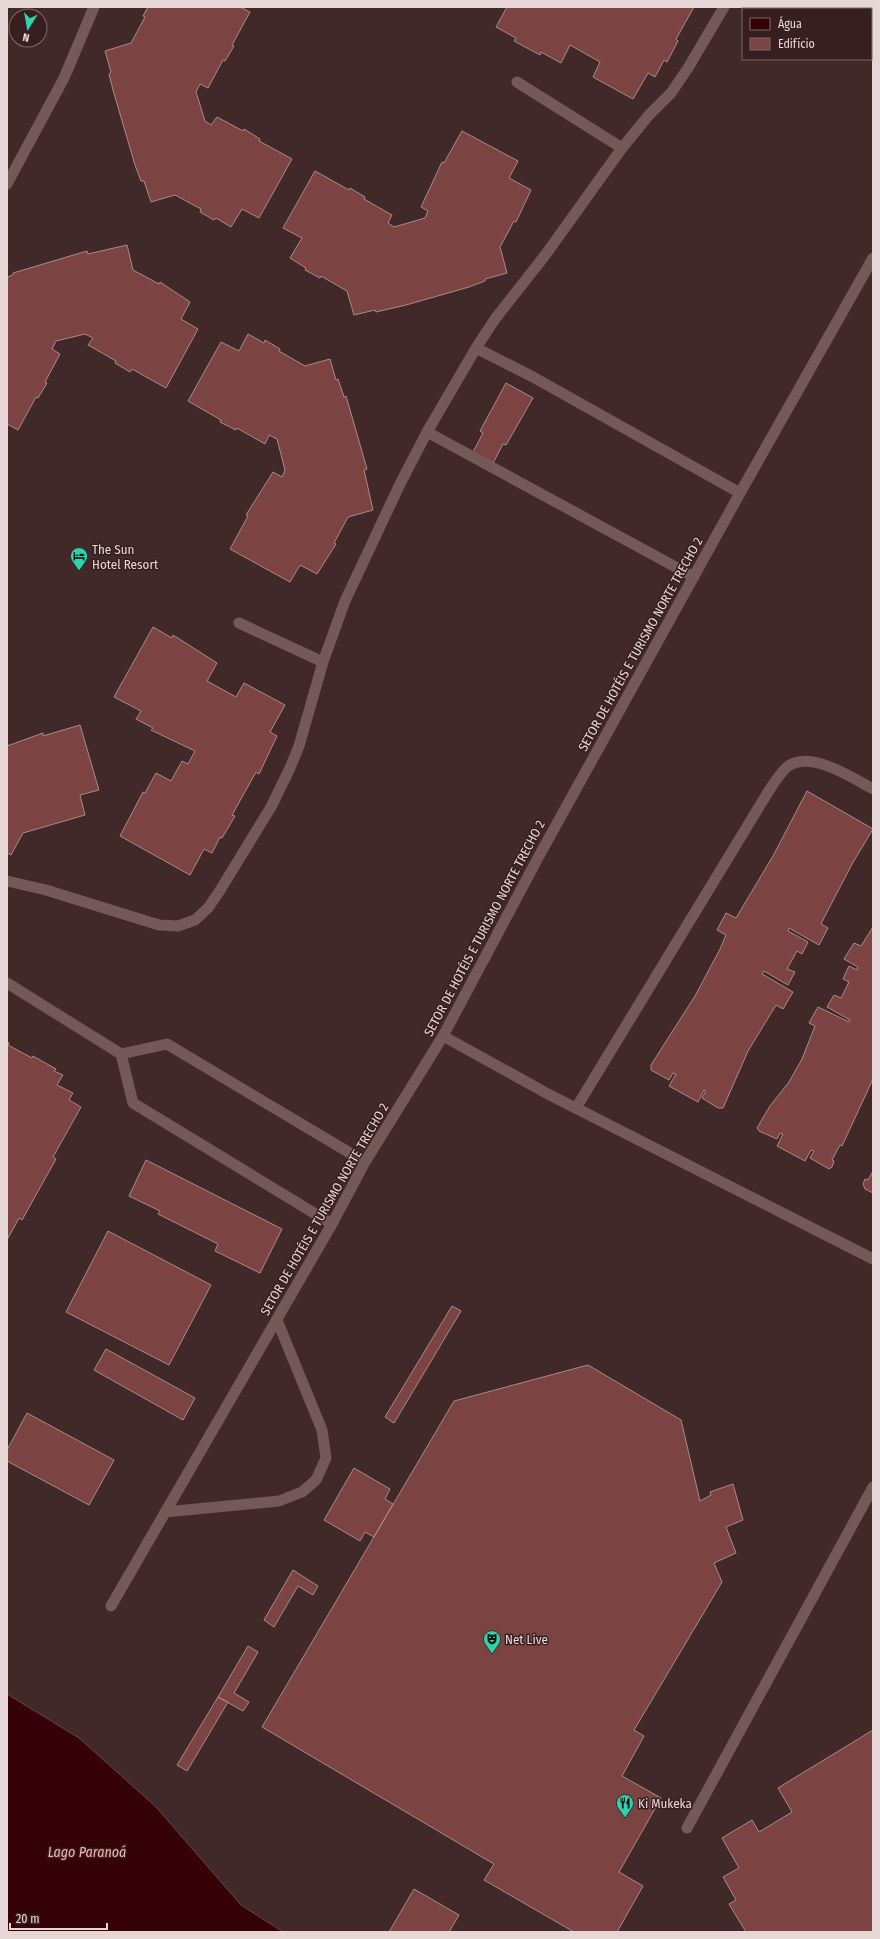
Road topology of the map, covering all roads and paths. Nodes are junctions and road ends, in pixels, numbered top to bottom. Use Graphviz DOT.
graph roads {
  1 [pos="94,7"];
  2 [pos="724,7"];
  3 [pos="517,82"];
  4 [pos="622,148"];
  5 [pos="7,184"];
  6 [pos="873,258"];
  7 [pos="476,348"];
  8 [pos="427,432"];
  9 [pos="740,493"];
  10 [pos="694,577"];
  11 [pos="239,623"];
  12 [pos="323,662"];
  13 [pos="873,790"];
  14 [pos="7,881"];
  15 [pos="7,983"];
  16 [pos="442,1036"];
  17 [pos="121,1054"];
  18 [pos="576,1108"];
  19 [pos="365,1162"];
  20 [pos="332,1224"];
  21 [pos="873,1259"];
  22 [pos="277,1320"];
  23 [pos="873,1487"];
  24 [pos="165,1512"];
  25 [pos="111,1606"];
  26 [pos="687,1828"];
  1 -- 5 [label="lane"];
  2 -- 4 [label="lane"];
  3 -- 4 [label="lane"];
  4 -- 7 [label="lane"];
  6 -- 9 [label="lane, SETOR DE HOTÉIS E TURISMO NORTE TRECHO 2"];
  7 -- 8 [label="lane"];
  7 -- 9 [label="lane"];
  8 -- 10 [label="lane"];
  8 -- 12 [label="lane"];
  9 -- 10 [label="lane, SETOR DE HOTÉIS E TURISMO NORTE TRECHO 2"];
  10 -- 16 [label="lane, SETOR DE HOTÉIS E TURISMO NORTE TRECHO 2"];
  11 -- 12 [label="lane"];
  12 -- 14 [label="lane"];
  13 -- 18 [label="lane"];
  15 -- 17 [label="lane"];
  16 -- 18 [label="lane"];
  16 -- 19 [label="lane, SETOR DE HOTÉIS E TURISMO NORTE TRECHO 2"];
  17 -- 19 [label="lane"];
  17 -- 20 [label="lane"];
  18 -- 21 [label="lane"];
  19 -- 20 [label="lane, SETOR DE HOTÉIS E TURISMO NORTE TRECHO 2"];
  20 -- 22 [label="lane, SETOR DE HOTÉIS E TURISMO NORTE TRECHO 2"];
  22 -- 24 [label="lane, SETOR DE HOTÉIS E TURISMO NORTE TRECHO 2"];
  22 -- 24 [label="lane"];
  23 -- 26 [label="lane"];
  24 -- 25 [label="lane, SETOR DE HOTÉIS E TURISMO NORTE TRECHO 2"];
}
